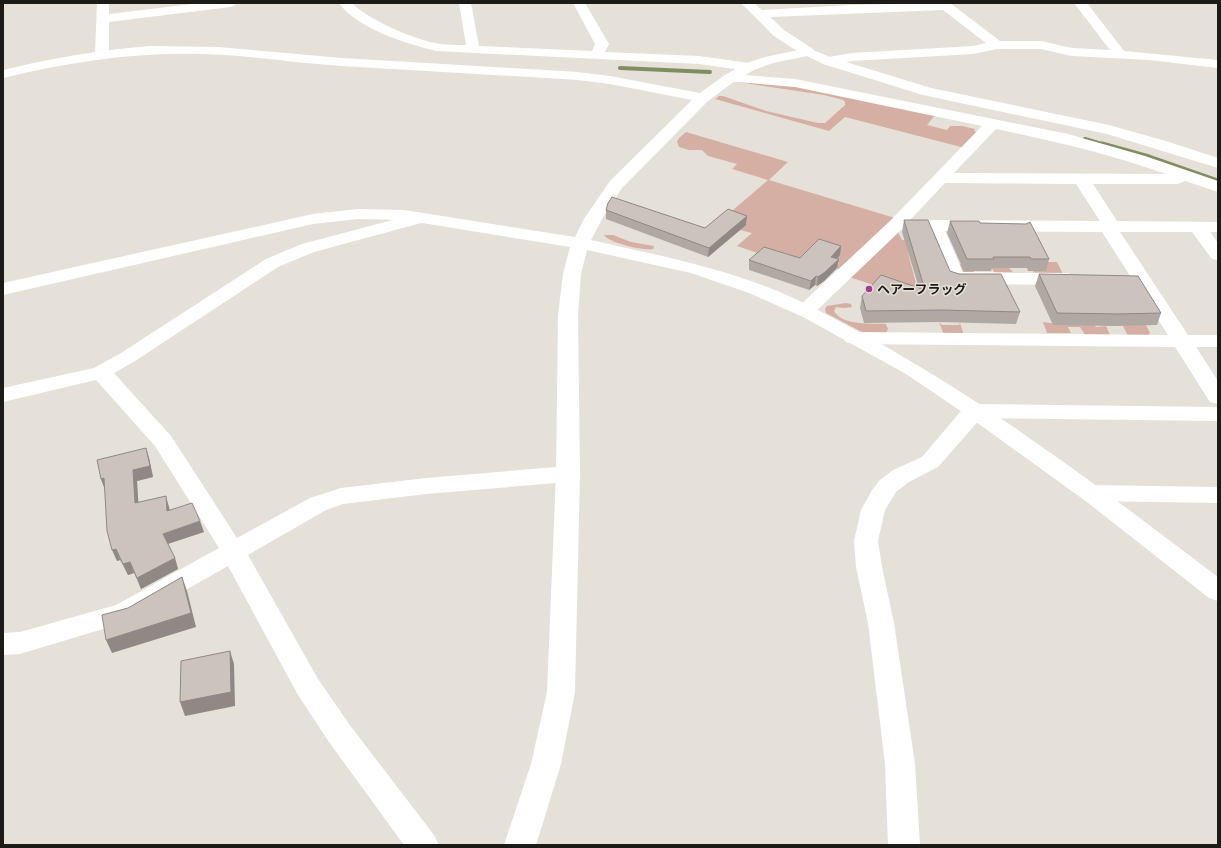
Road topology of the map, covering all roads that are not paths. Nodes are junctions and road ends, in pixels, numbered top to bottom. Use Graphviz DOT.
graph roads {
  1 [pos="103,3"];
  2 [pos="230,3"];
  3 [pos="345,3"];
  4 [pos="465,3"];
  5 [pos="579,3"];
  6 [pos="747,3"];
  7 [pos="1080,3"];
  8 [pos="944,4"];
  9 [pos="759,14"];
  10 [pos="103,19"];
  11 [pos="998,45"];
  12 [pos="473,50"];
  13 [pos="808,52"];
  14 [pos="102,54"];
  15 [pos="1120,54"];
  16 [pos="596,56"];
  17 [pos="828,61"];
  18 [pos="1218,64"];
  19 [pos="749,67"];
  20 [pos="3,74"];
  21 [pos="730,78"];
  22 [pos="703,98"];
  23 [pos="1046,117"];
  24 [pos="992,124"];
  25 [pos="1218,163"];
  26 [pos="1218,174"];
  27 [pos="940,178"];
  28 [pos="1081,178"];
  29 [pos="1197,179"];
  30 [pos="1218,187"];
  31 [pos="419,218"];
  32 [pos="896,225"];
  33 [pos="934,225"];
  34 [pos="1110,227"];
  35 [pos="1197,227"];
  36 [pos="1218,228"];
  37 [pos="580,243"];
  38 [pos="1218,255"];
  39 [pos="1083,279"];
  40 [pos="3,289"];
  41 [pos="805,311"];
  42 [pos="853,338"];
  43 [pos="1182,341"];
  44 [pos="1218,341"];
  45 [pos="101,372"];
  46 [pos="3,395"];
  47 [pos="1218,398"];
  48 [pos="976,411"];
  49 [pos="1218,414"];
  50 [pos="568,474"];
  51 [pos="1091,493"];
  52 [pos="1218,495"];
  53 [pos="233,551"];
  54 [pos="1218,591"];
  55 [pos="3,644"];
  56 [pos="423,845"];
  57 [pos="520,845"];
  58 [pos="904,845"];
  1 -- 10 [label="street"];
  2 -- 10 [label="street"];
  3 -- 12 [label="street"];
  4 -- 12 [label="street"];
  5 -- 16 [label="street"];
  6 -- 9 [label="street"];
  7 -- 15 [label="street"];
  8 -- 9 [label="street"];
  8 -- 11 [label="street"];
  9 -- 13 [label="street"];
  10 -- 14 [label="street"];
  11 -- 15 [label="street"];
  11 -- 17 [label="street"];
  12 -- 16 [label="street"];
  13 -- 17 [label="street"];
  13 -- 19 [label="street"];
  14 -- 20 [label="street"];
  14 -- 22 [label="street"];
  15 -- 18 [label="street"];
  16 -- 19 [label="street"];
  17 -- 23 [label="street"];
  19 -- 21 [label="street"];
  21 -- 22 [label="street"];
  21 -- 24 [label="street"];
  22 -- 37 [label="street"];
  23 -- 25 [label="street"];
  23 -- 26 [label="street"];
  24 -- 27 [label="street"];
  24 -- 29 [label="street"];
  27 -- 28 [label="street"];
  27 -- 32 [label="street"];
  28 -- 29 [label="street"];
  28 -- 34 [label="street"];
  29 -- 30 [label="street"];
  31 -- 37 [label="street"];
  31 -- 40 [label="street"];
  31 -- 45 [label="street"];
  32 -- 33 [label="street"];
  32 -- 41 [label="street"];
  33 -- 34 [label="street"];
  33 -- 39 [label="street"];
  34 -- 35 [label="street"];
  34 -- 43 [label="street"];
  35 -- 36 [label="street"];
  35 -- 38 [label="street"];
  37 -- 41 [label="street"];
  37 -- 50 [label="street"];
  41 -- 42 [label="street"];
  42 -- 43 [label="street"];
  42 -- 48 [label="street"];
  43 -- 44 [label="street"];
  43 -- 47 [label="street"];
  45 -- 46 [label="street"];
  45 -- 53 [label="street"];
  48 -- 49 [label="street"];
  48 -- 51 [label="street"];
  48 -- 58 [label="street"];
  50 -- 53 [label="street"];
  50 -- 57 [label="street"];
  51 -- 52 [label="street"];
  51 -- 54 [label="street"];
  53 -- 55 [label="street"];
  53 -- 56 [label="street"];
}
